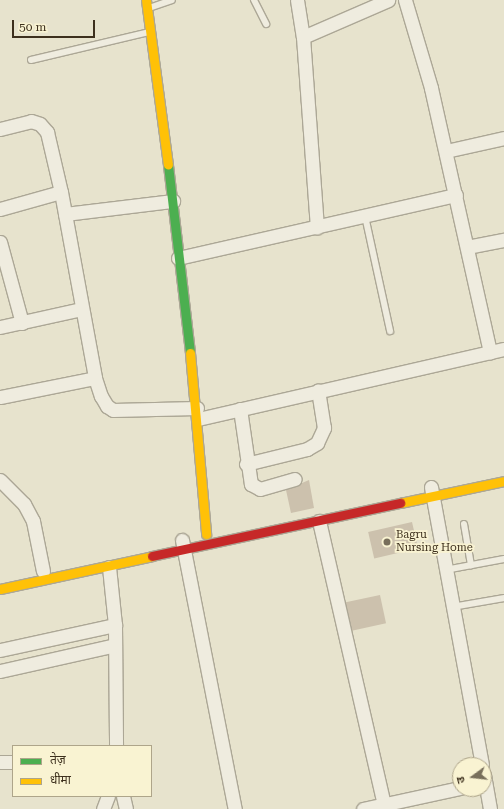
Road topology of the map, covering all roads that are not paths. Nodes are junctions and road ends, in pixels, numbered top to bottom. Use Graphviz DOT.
graph roads {
  1 [pos="172,0"];
  2 [pos="254,0"];
  3 [pos="297,0"];
  4 [pos="388,0"];
  5 [pos="405,0"];
  6 [pos="146,4"];
  7 [pos="266,24"];
  8 [pos="151,32"];
  9 [pos="303,37"];
  10 [pos="31,60"];
  11 [pos="0,129"];
  12 [pos="504,138"];
  13 [pos="446,150"];
  14 [pos="61,192"];
  15 [pos="456,196"];
  16 [pos="172,201"];
  17 [pos="0,209"];
  18 [pos="65,214"];
  19 [pos="365,216"];
  20 [pos="317,227"];
  21 [pos="504,240"];
  22 [pos="0,242"];
  23 [pos="467,247"];
  24 [pos="178,258"];
  25 [pos="82,309"];
  26 [pos="22,323"];
  27 [pos="0,328"];
  28 [pos="390,331"];
  29 [pos="504,349"];
  30 [pos="490,352"];
  31 [pos="95,378"];
  32 [pos="318,390"];
  33 [pos="0,398"];
  34 [pos="240,409"];
  35 [pos="198,413"];
  36 [pos="246,464"];
  37 [pos="504,472"];
  38 [pos="295,479"];
  39 [pos="0,480"];
  40 [pos="504,481"];
  41 [pos="432,491"];
  42 [pos="319,521"];
  43 [pos="464,524"];
  44 [pos="206,534"];
  45 [pos="183,545"];
  46 [pos="504,559"];
  47 [pos="471,565"];
  48 [pos="109,567"];
  49 [pos="445,570"];
  50 [pos="43,571"];
  51 [pos="0,580"];
  52 [pos="0,589"];
  53 [pos="504,598"];
  54 [pos="452,607"];
  55 [pos="114,625"];
  56 [pos="62,636"];
  57 [pos="115,645"];
  58 [pos="0,650"];
  59 [pos="67,656"];
  60 [pos="2,670"];
  61 [pos="116,745"];
  62 [pos="480,757"];
  63 [pos="0,762"];
  64 [pos="12,762"];
  65 [pos="452,790"];
  66 [pos="108,797"];
  67 [pos="123,797"];
  68 [pos="488,797"];
  69 [pos="384,805"];
  70 [pos="103,809"];
  71 [pos="126,809"];
  72 [pos="235,809"];
  73 [pos="364,809"];
  74 [pos="490,809"];
  1 -- 6 [label="lane"];
  2 -- 7 [label="lane"];
  3 -- 9 [label="street"];
  4 -- 9 [label="street"];
  5 -- 13 [label="street"];
  6 -- 8 [label="main road"];
  8 -- 10 [label="lane"];
  8 -- 16 [label="main road"];
  9 -- 20 [label="street"];
  11 -- 14 [label="street"];
  12 -- 13 [label="street"];
  13 -- 15 [label="street"];
  14 -- 17 [label="street"];
  14 -- 18 [label="street"];
  15 -- 19 [label="street"];
  15 -- 23 [label="street"];
  16 -- 18 [label="street"];
  16 -- 24 [label="main road"];
  18 -- 25 [label="street"];
  19 -- 20 [label="street"];
  19 -- 28 [label="lane"];
  20 -- 24 [label="street"];
  21 -- 23 [label="street"];
  22 -- 26 [label="street"];
  23 -- 30 [label="street"];
  24 -- 35 [label="main road"];
  25 -- 26 [label="street"];
  25 -- 31 [label="street"];
  26 -- 27 [label="street"];
  29 -- 30 [label="street"];
  30 -- 32 [label="street"];
  31 -- 33 [label="street"];
  31 -- 35 [label="street"];
  32 -- 34 [label="street"];
  32 -- 36 [label="street"];
  34 -- 35 [label="street"];
  34 -- 36 [label="street"];
  35 -- 44 [label="main road"];
  36 -- 38 [label="street"];
  37 -- 41 [label="main road"];
  39 -- 50 [label="street"];
  40 -- 41 [label="main road"];
  41 -- 42 [label="main road"];
  41 -- 44 [label="main road"];
  41 -- 49 [label="street"];
  42 -- 45 [label="main road"];
  42 -- 69 [label="street"];
  43 -- 47 [label="lane"];
  44 -- 45 [label="main road"];
  45 -- 48 [label="main road"];
  45 -- 50 [label="main road"];
  45 -- 72 [label="street"];
  46 -- 47 [label="lane"];
  47 -- 49 [label="lane"];
  48 -- 52 [label="main road"];
  48 -- 55 [label="street"];
  49 -- 54 [label="street"];
  50 -- 51 [label="main road"];
  53 -- 54 [label="lane"];
  54 -- 62 [label="street"];
  55 -- 56 [label="street"];
  55 -- 57 [label="street"];
  56 -- 58 [label="street"];
  56 -- 59 [label="street"];
  57 -- 59 [label="street"];
  57 -- 61 [label="street"];
  58 -- 60 [label="street"];
  59 -- 60 [label="street"];
  63 -- 64 [label="street"];
  65 -- 69 [label="street"];
  66 -- 70 [label="street"];
  67 -- 71 [label="street"];
  68 -- 74 [label="street"];
  69 -- 73 [label="street"];
}
